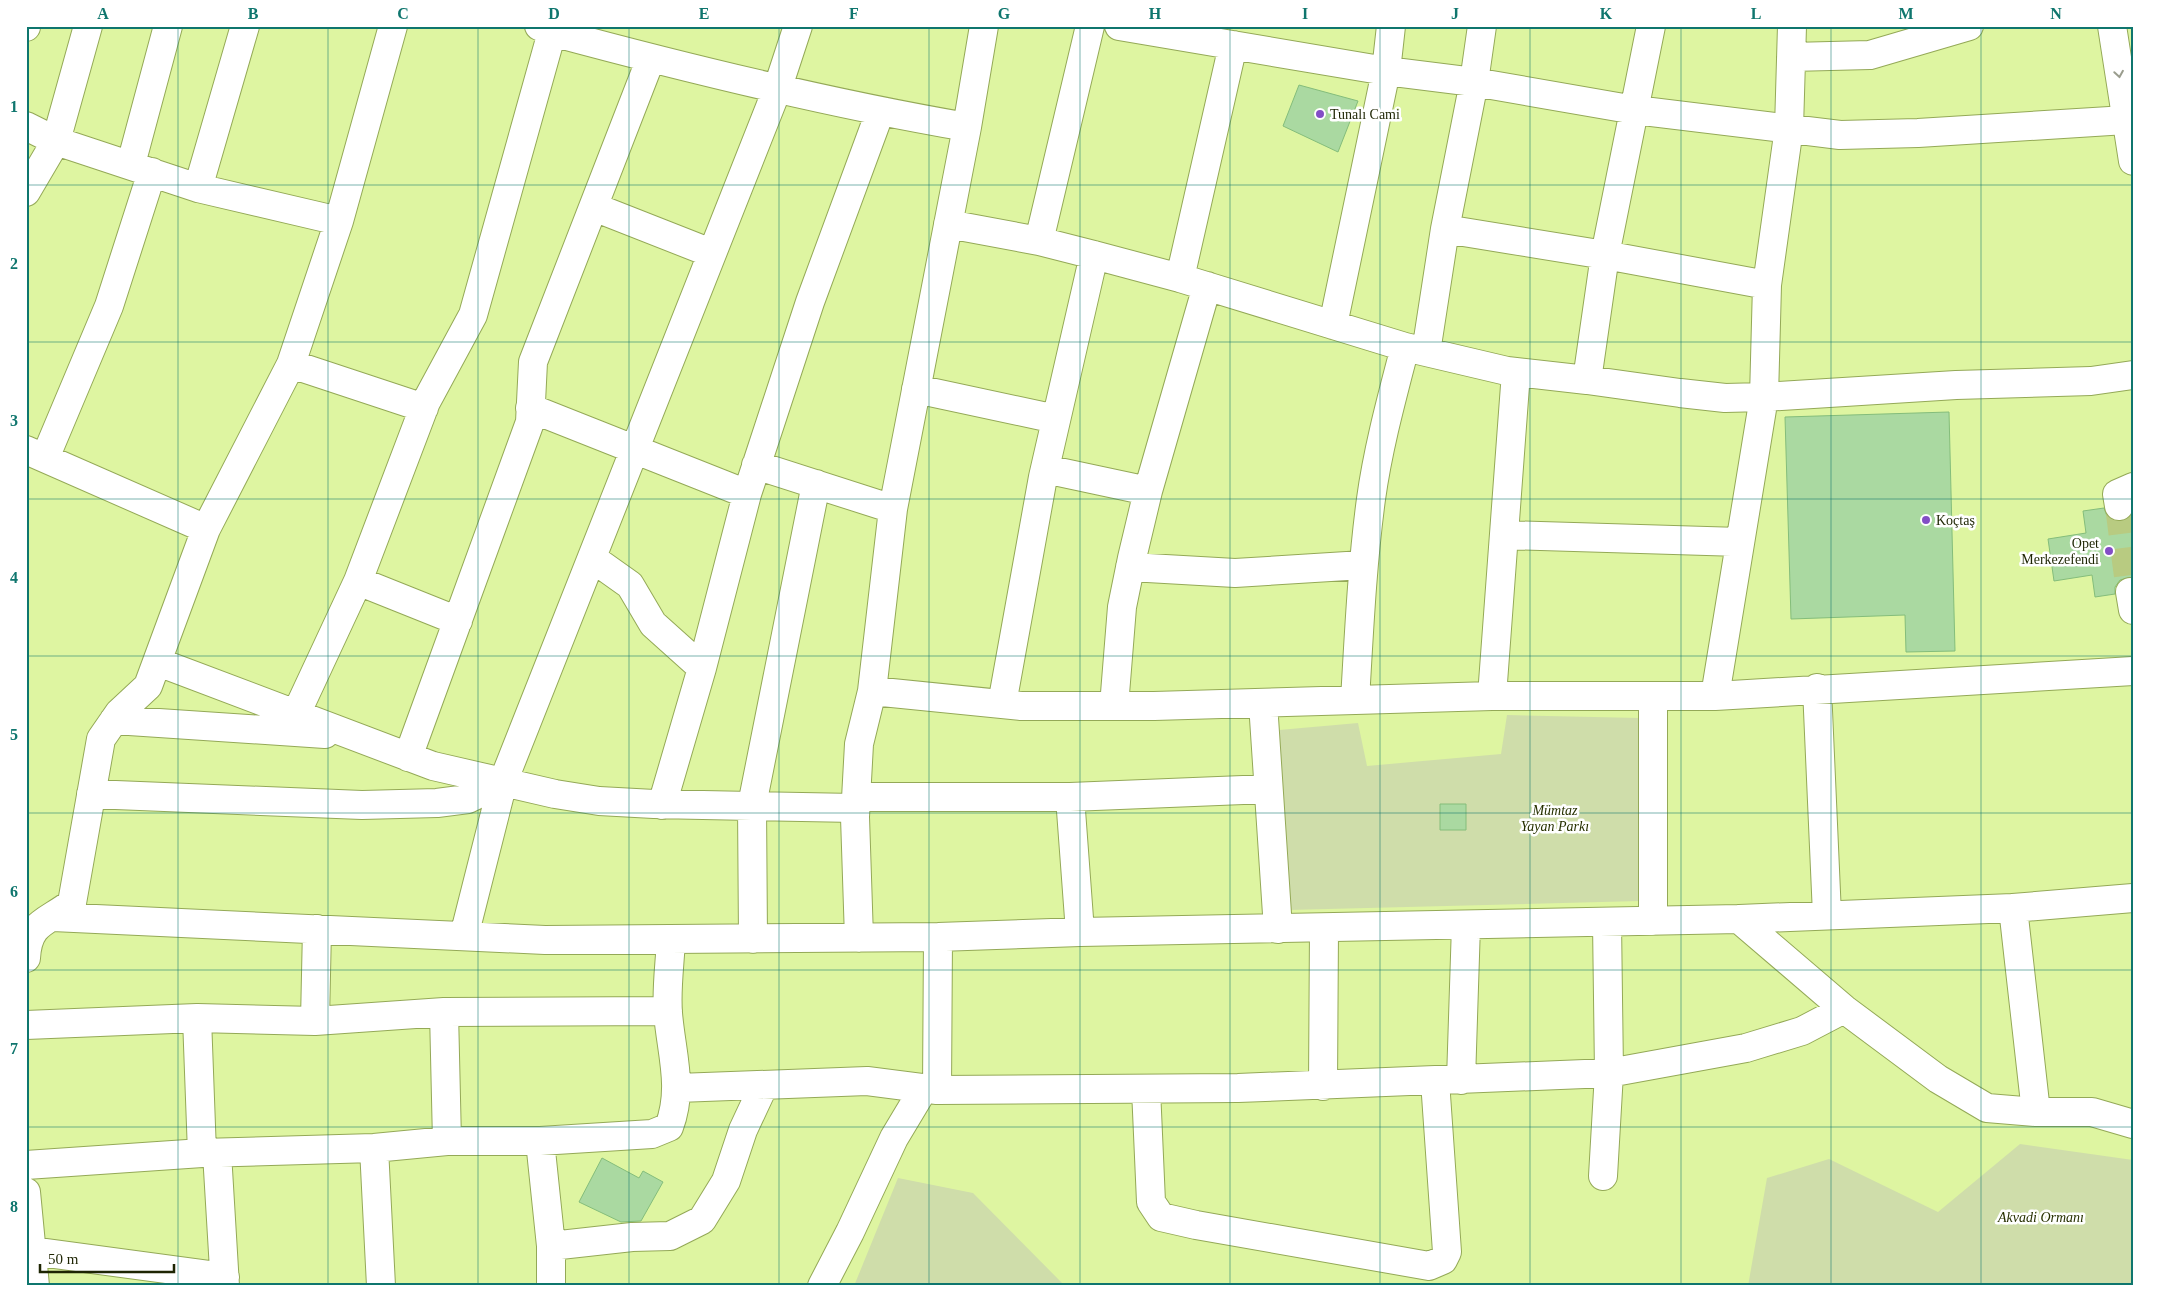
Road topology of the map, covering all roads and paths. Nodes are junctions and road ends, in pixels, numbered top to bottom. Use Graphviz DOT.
graph roads {
  1 [pos="88,26"];
  2 [pos="168,26"];
  3 [pos="245,26"];
  4 [pos="393,26"];
  5 [pos="798,26"];
  6 [pos="984,26"];
  7 [pos="1090,26"];
  8 [pos="1119,26"];
  9 [pos="1391,26"];
  10 [pos="1482,26"];
  11 [pos="1651,26"];
  12 [pos="1792,26"];
  13 [pos="1969,26"];
  14 [pos="2112,26"];
  15 [pos="545,29"];
  16 [pos="1233,45"];
  17 [pos="651,58"];
  18 [pos="1791,58"];
  19 [pos="1386,71"];
  20 [pos="1474,82"];
  21 [pos="778,87"];
  22 [pos="1635,110"];
  23 [pos="880,112"];
  24 [pos="2126,120"];
  25 [pos="26,126"];
  26 [pos="967,127"];
  27 [pos="1789,128"];
  28 [pos="42,154"];
  29 [pos="2133,161"];
  30 [pos="142,168"];
  31 [pos="198,188"];
  32 [pos="26,192"];
  33 [pos="594,206"];
  34 [pos="340,221"];
  35 [pos="948,224"];
  36 [pos="1445,229"];
  37 [pos="1039,241"];
  38 [pos="711,253"];
  39 [pos="1094,255"];
  40 [pos="1605,255"];
  41 [pos="1180,278"];
  42 [pos="1767,285"];
  43 [pos="1206,286"];
  44 [pos="1333,325"];
  45 [pos="1416,350"];
  46 [pos="291,364"];
  47 [pos="1516,372"];
  48 [pos="2133,375"];
  49 [pos="1587,380"];
  50 [pos="916,389"];
  51 [pos="1764,397"];
  52 [pos="424,408"];
  53 [pos="530,408"];
  54 [pos="1056,419"];
  55 [pos="635,451"];
  56 [pos="36,454"];
  57 [pos="756,465"];
  58 [pos="1045,469"];
  59 [pos="816,484"];
  60 [pos="1148,491"];
  61 [pos="747,494"];
  62 [pos="893,509"];
  63 [pos="206,529"];
  64 [pos="1504,535"];
  65 [pos="1740,542"];
  66 [pos="592,558"];
  67 [pos="1363,565"];
  68 [pos="1130,567"];
  69 [pos="358,582"];
  70 [pos="458,621"];
  71 [pos="158,662"];
  72 [pos="702,668"];
  73 [pos="2133,671"];
  74 [pos="1817,688"];
  75 [pos="872,691"];
  76 [pos="1492,696"];
  77 [pos="1653,696"];
  78 [pos="1715,696"];
  79 [pos="1354,700"];
  80 [pos="1263,703"];
  81 [pos="1002,704"];
  82 [pos="1114,706"];
  83 [pos="296,714"];
  84 [pos="114,720"];
  85 [pos="353,736"];
  86 [pos="408,757"];
  87 [pos="503,782"];
  88 [pos="1268,789"];
  89 [pos="91,794"];
  90 [pos="1070,797"];
  91 [pos="856,802"];
  92 [pos="662,805"];
  93 [pos="752,805"];
  94 [pos="2133,898"];
  95 [pos="2012,908"];
  96 [pos="1827,915"];
  97 [pos="53,917"];
  98 [pos="1739,919"];
  99 [pos="1653,921"];
  100 [pos="1608,922"];
  101 [pos="1466,925"];
  102 [pos="1324,928"];
  103 [pos="317,929"];
  104 [pos="1278,929"];
  105 [pos="1080,932"];
  106 [pos="464,936"];
  107 [pos="938,937"];
  108 [pos="860,938"];
  109 [pos="753,939"];
  110 [pos="671,940"];
  111 [pos="26,958"];
  112 [pos="1844,1009"];
  113 [pos="668,1011"];
  114 [pos="444,1012"];
  115 [pos="197,1018"];
  116 [pos="315,1021"];
  117 [pos="26,1025"];
  118 [pos="1609,1073"];
  119 [pos="1448,1080"];
  120 [pos="764,1085"];
  121 [pos="1323,1086"];
  122 [pos="678,1088"];
  123 [pos="930,1089"];
  124 [pos="1146,1089"];
  125 [pos="2036,1112"];
  126 [pos="2133,1124"];
  127 [pos="447,1141"];
  128 [pos="540,1141"];
  129 [pos="374,1148"];
  130 [pos="209,1153"];
  131 [pos="26,1165"];
  132 [pos="1603,1176"];
  133 [pos="26,1192"];
  134 [pos="551,1246"];
  135 [pos="32,1251"];
  136 [pos="225,1281"];
  137 [pos="35,1286"];
  138 [pos="381,1286"];
  139 [pos="551,1286"];
  140 [pos="822,1286"];
  1 -- 28 [label="street"];
  2 -- 30 [label="street"];
  3 -- 31 [label="street"];
  4 -- 34 [label="street"];
  5 -- 21 [label="street"];
  6 -- 26 [label="street"];
  7 -- 37 [label="street"];
  8 -- 16 [label="street"];
  9 -- 19 [label="street"];
  10 -- 20 [label="street"];
  11 -- 22 [label="street"];
  12 -- 18 [label="street"];
  13 -- 18 [label="street"];
  14 -- 24 [label="street, one-way"];
  15 -- 17 [label="street"];
  15 -- 52 [label="street"];
  16 -- 19 [label="street"];
  16 -- 41 [label="street"];
  17 -- 21 [label="street"];
  17 -- 33 [label="street"];
  18 -- 27 [label="street"];
  19 -- 20 [label="street"];
  19 -- 44 [label="street"];
  20 -- 22 [label="street"];
  20 -- 36 [label="street"];
  21 -- 23 [label="street"];
  21 -- 38 [label="street"];
  22 -- 27 [label="street"];
  22 -- 40 [label="street"];
  23 -- 26 [label="street"];
  23 -- 57 [label="street"];
  24 -- 27 [label="street"];
  24 -- 29 [label="street"];
  25 -- 28 [label="street"];
  26 -- 35 [label="street"];
  27 -- 42 [label="street"];
  28 -- 30 [label="street"];
  28 -- 32 [label="street"];
  30 -- 31 [label="street"];
  30 -- 56 [label="street"];
  31 -- 34 [label="street"];
  33 -- 38 [label="street"];
  33 -- 53 [label="street"];
  34 -- 46 [label="street"];
  35 -- 37 [label="street"];
  35 -- 50 [label="street"];
  36 -- 40 [label="street"];
  36 -- 45 [label="street"];
  37 -- 39 [label="street"];
  38 -- 55 [label="street"];
  39 -- 41 [label="street"];
  39 -- 54 [label="street"];
  40 -- 42 [label="street"];
  40 -- 49 [label="street"];
  41 -- 43 [label="street"];
  42 -- 51 [label="street"];
  43 -- 44 [label="street"];
  43 -- 60 [label="street"];
  44 -- 45 [label="street"];
  45 -- 47 [label="street"];
  45 -- 67 [label="street"];
  46 -- 52 [label="street"];
  46 -- 63 [label="street"];
  47 -- 49 [label="street"];
  47 -- 64 [label="street"];
  48 -- 51 [label="street"];
  49 -- 51 [label="street"];
  50 -- 54 [label="street"];
  50 -- 62 [label="street"];
  51 -- 65 [label="street"];
  52 -- 69 [label="street"];
  53 -- 55 [label="street"];
  53 -- 70 [label="street"];
  54 -- 58 [label="street"];
  55 -- 61 [label="street"];
  55 -- 66 [label="street"];
  56 -- 63 [label="street"];
  57 -- 59 [label="street"];
  57 -- 61 [label="street"];
  58 -- 60 [label="street"];
  58 -- 81 [label="street"];
  59 -- 62 [label="street"];
  59 -- 93 [label="street"];
  60 -- 68 [label="street"];
  61 -- 72 [label="street"];
  62 -- 75 [label="street"];
  63 -- 71 [label="street"];
  64 -- 65 [label="street"];
  64 -- 76 [label="street"];
  65 -- 78 [label="street"];
  66 -- 72 [label="street"];
  66 -- 87 [label="street"];
  67 -- 68 [label="street"];
  67 -- 79 [label="street"];
  68 -- 82 [label="street"];
  69 -- 70 [label="street"];
  69 -- 83 [label="street"];
  70 -- 86 [label="street"];
  71 -- 83 [label="street"];
  71 -- 84 [label="street"];
  72 -- 92 [label="street"];
  73 -- 74 [label="street"];
  74 -- 78 [label="street"];
  74 -- 96 [label="street"];
  75 -- 81 [label="street"];
  75 -- 91 [label="street"];
  76 -- 77 [label="street"];
  76 -- 79 [label="street"];
  77 -- 78 [label="street"];
  77 -- 99 [label="street"];
  79 -- 80 [label="street"];
  80 -- 82 [label="street"];
  80 -- 88 [label="street"];
  81 -- 82 [label="street"];
  83 -- 85 [label="street"];
  84 -- 85 [label="street"];
  84 -- 89 [label="street"];
  85 -- 86 [label="street"];
  86 -- 87 [label="street"];
  87 -- 89 [label="street"];
  87 -- 92 [label="street"];
  87 -- 106 [label="street"];
  88 -- 90 [label="street"];
  88 -- 104 [label="street"];
  89 -- 97 [label="street"];
  90 -- 91 [label="street"];
  90 -- 105 [label="street"];
  91 -- 93 [label="street"];
  91 -- 108 [label="street"];
  92 -- 93 [label="street"];
  93 -- 109 [label="street"];
  94 -- 95 [label="street"];
  95 -- 96 [label="street"];
  95 -- 125 [label="street"];
  96 -- 98 [label="street"];
  97 -- 103 [label="street"];
  97 -- 111 [label="street"];
  98 -- 99 [label="street"];
  98 -- 112 [label="street"];
  99 -- 100 [label="street"];
  100 -- 101 [label="street"];
  100 -- 118 [label="street"];
  101 -- 102 [label="street"];
  101 -- 119 [label="street"];
  102 -- 104 [label="street"];
  102 -- 121 [label="street"];
  103 -- 106 [label="street"];
  103 -- 116 [label="street"];
  104 -- 105 [label="street"];
  105 -- 107 [label="street"];
  106 -- 110 [label="street"];
  107 -- 108 [label="street"];
  107 -- 123 [label="street"];
  108 -- 109 [label="street"];
  109 -- 110 [label="street"];
  110 -- 113 [label="street"];
  112 -- 118 [label="street"];
  112 -- 125 [label="street"];
  113 -- 114 [label="street"];
  113 -- 122 [label="street"];
  114 -- 116 [label="street"];
  114 -- 127 [label="street"];
  115 -- 116 [label="street"];
  115 -- 117 [label="street"];
  115 -- 130 [label="street"];
  118 -- 119 [label="street"];
  118 -- 132 [label="street"];
  119 -- 121 [label="street"];
  119 -- 124 [label="street"];
  120 -- 122 [label="street"];
  120 -- 123 [label="street"];
  120 -- 134 [label="street"];
  121 -- 124 [label="street"];
  122 -- 128 [label="street"];
  123 -- 124 [label="street"];
  123 -- 140 [label="street"];
  125 -- 126 [label="street"];
  127 -- 128 [label="street"];
  127 -- 129 [label="street"];
  128 -- 134 [label="street"];
  129 -- 130 [label="street"];
  129 -- 138 [label="street"];
  130 -- 131 [label="street"];
  130 -- 136 [label="street"];
  133 -- 135 [label="street"];
  134 -- 139 [label="street"];
  135 -- 136 [label="street"];
  135 -- 137 [label="street"];
}
